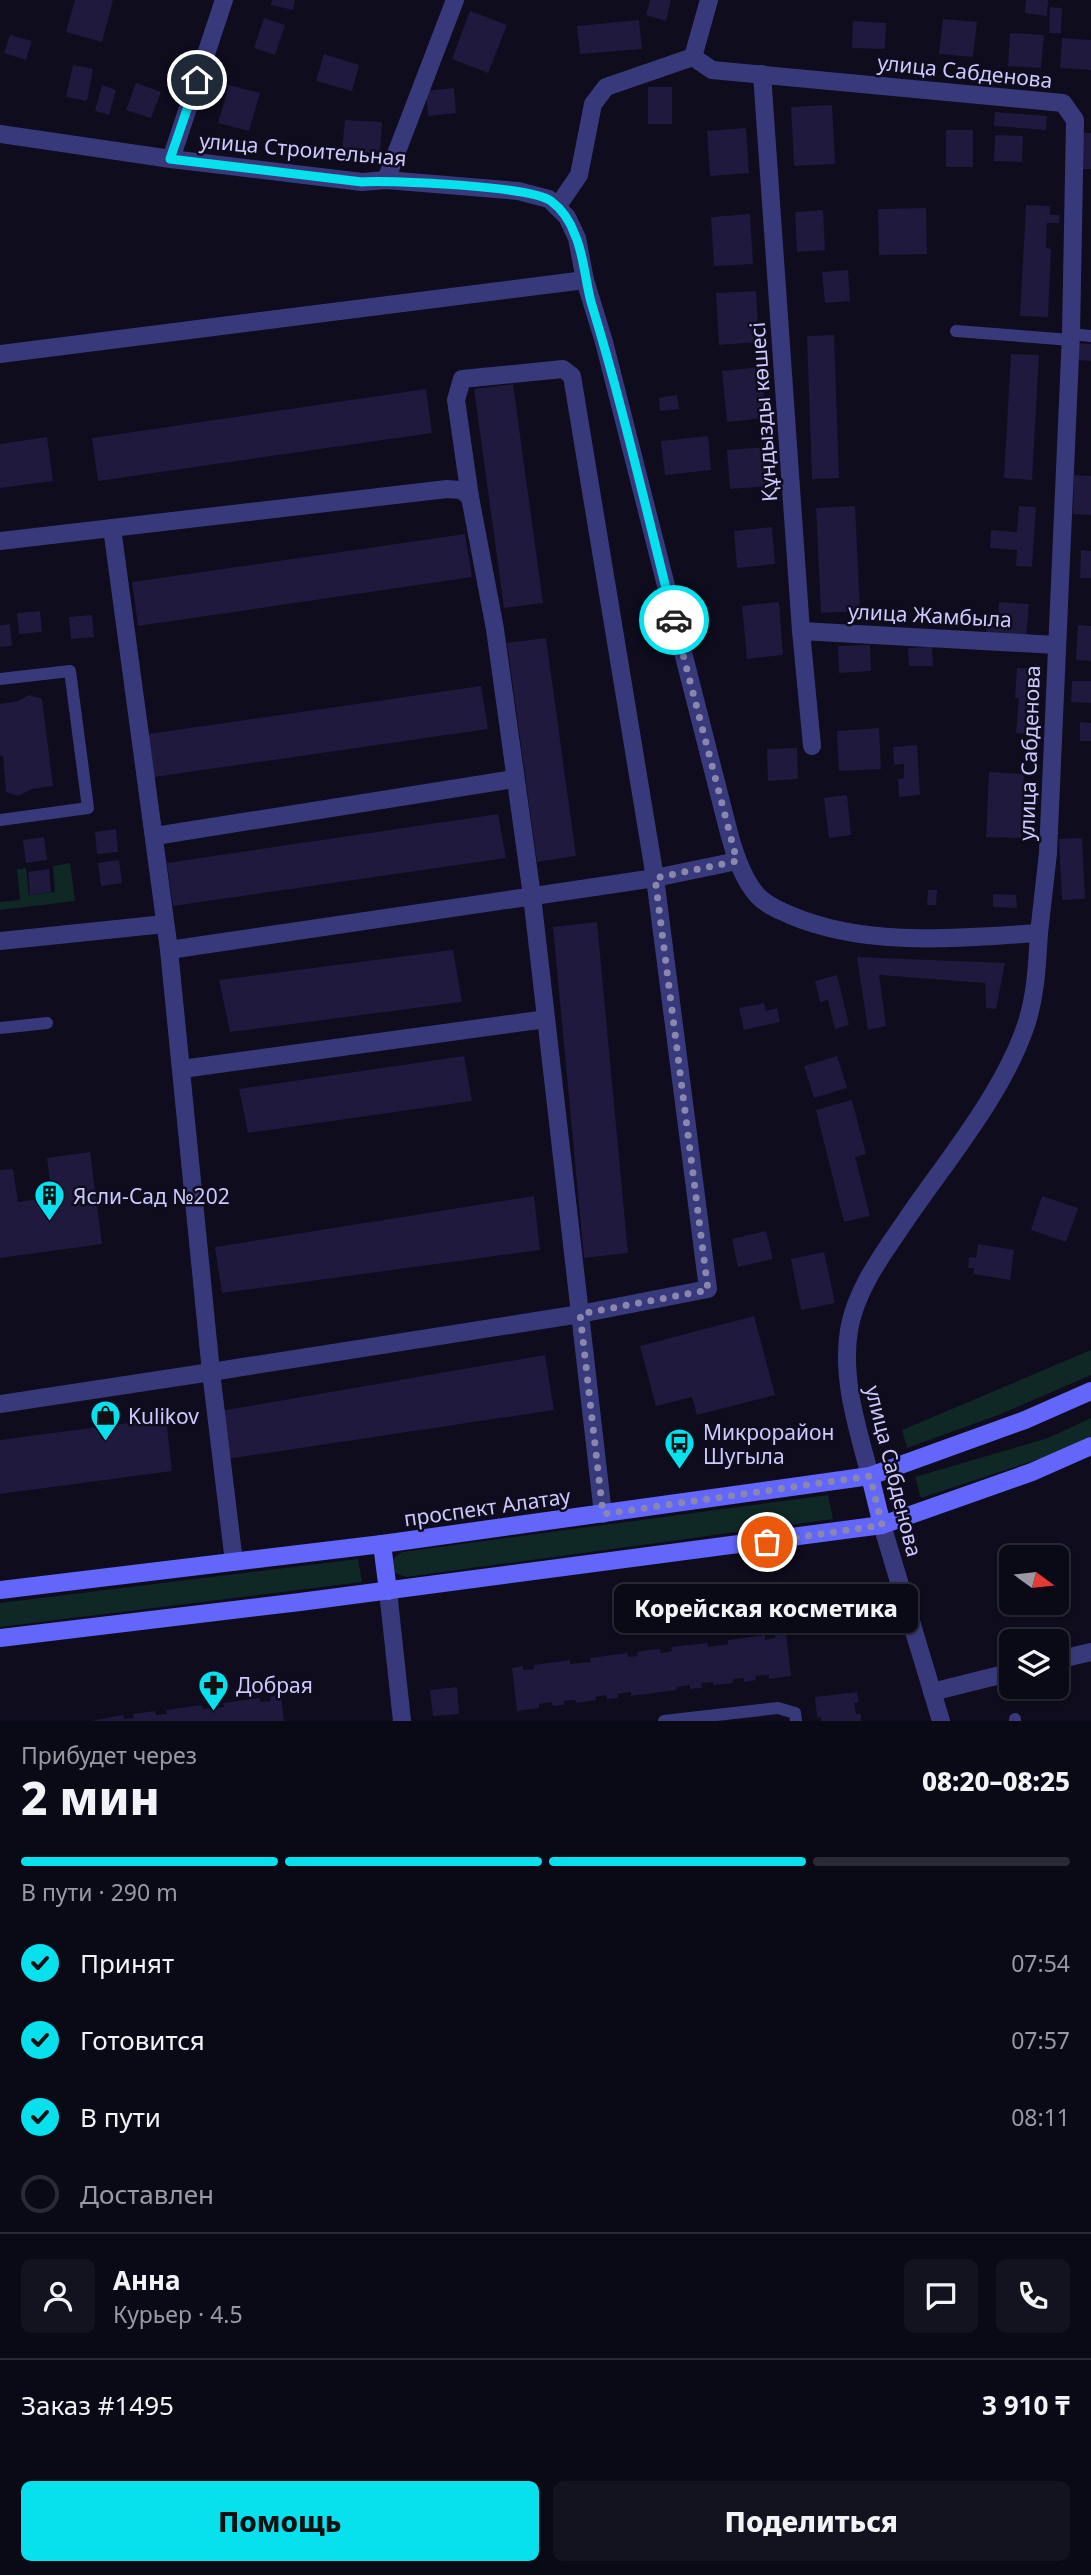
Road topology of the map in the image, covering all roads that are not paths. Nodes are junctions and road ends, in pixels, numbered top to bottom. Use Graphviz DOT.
graph roads {
  1 [pos="224,0"];
  2 [pos="455,0"];
  3 [pos="709,0"];
  4 [pos="693,57"];
  5 [pos="762,74"];
  6 [pos="0,134"];
  7 [pos="170,159"];
  8 [pos="386,180"];
  9 [pos="557,207"];
  10 [pos="585,280"];
  11 [pos="956,331"];
  12 [pos="1091,336"];
  13 [pos="1071,337"];
  14 [pos="0,354"];
  15 [pos="470,497"];
  16 [pos="112,528"];
  17 [pos="0,541"];
  18 [pos="801,631"];
  19 [pos="1057,645"];
  20 [pos="0,679"];
  21 [pos="812,746"];
  22 [pos="514,779"];
  23 [pos="0,820"];
  24 [pos="155,836"];
  25 [pos="737,861"];
  26 [pos="655,878"];
  27 [pos="532,896"];
  28 [pos="166,924"];
  29 [pos="1039,933"];
  30 [pos="0,941"];
  31 [pos="169,950"];
  32 [pos="546,1019"];
  33 [pos="47,1023"];
  34 [pos="0,1028"];
  35 [pos="182,1069"];
  36 [pos="580,1314"];
  37 [pos="211,1372"];
  38 [pos="1091,1391"];
  39 [pos="0,1404"];
  40 [pos="1091,1446"];
  41 [pos="870,1476"];
  42 [pos="603,1514"];
  43 [pos="882,1525"];
  44 [pos="382,1544"];
  45 [pos="234,1562"];
  46 [pos="0,1590"];
  47 [pos="387,1591"];
  48 [pos="0,1637"];
  49 [pos="1091,1652"];
  50 [pos="1069,1657"];
  51 [pos="999,1675"];
  52 [pos="932,1692"];
  53 [pos="402,1721"];
  54 [pos="664,1721"];
  55 [pos="796,1721"];
  56 [pos="941,1721"];
  1 -- 7 [label="street"];
  2 -- 8 [label="street"];
  3 -- 4 [label="street"];
  4 -- 5 [label="street, улица Сабденова"];
  4 -- 9 [label="street"];
  5 -- 13 [label="street, улица Сабденова"];
  5 -- 18 [label="street, Құндызды көшесі"];
  6 -- 7 [label="street, улица Строительная"];
  7 -- 8 [label="street, улица Строительная"];
  8 -- 9 [label="street, улица Строительная"];
  9 -- 10 [label="street"];
  10 -- 14 [label="street"];
  10 -- 25 [label="street"];
  11 -- 13 [label="lane"];
  12 -- 13 [label="lane"];
  13 -- 19 [label="street, улица Сабденова"];
  15 -- 16 [label="street"];
  15 -- 22 [label="street"];
  15 -- 26 [label="street"];
  16 -- 17 [label="street"];
  16 -- 24 [label="street"];
  18 -- 19 [label="street, улица Жамбыла"];
  18 -- 21 [label="street, Құндызды көшесі"];
  19 -- 29 [label="street, улица Сабденова"];
  20 -- 23 [label="lane"];
  22 -- 24 [label="street"];
  22 -- 27 [label="street"];
  24 -- 28 [label="street"];
  25 -- 26 [label="street"];
  25 -- 29 [label="street"];
  26 -- 27 [label="street"];
  26 -- 36 [label="street"];
  27 -- 31 [label="street"];
  27 -- 32 [label="street"];
  28 -- 30 [label="street"];
  28 -- 31 [label="street"];
  29 -- 41 [label="street, улица Сабденова"];
  31 -- 35 [label="street"];
  32 -- 35 [label="street"];
  32 -- 36 [label="street"];
  33 -- 34 [label="lane"];
  35 -- 37 [label="street"];
  36 -- 37 [label="street"];
  36 -- 42 [label="street"];
  37 -- 39 [label="street"];
  37 -- 45 [label="street"];
  38 -- 41 [label="main road, проспект Алатау"];
  40 -- 43 [label="main road"];
  41 -- 42 [label="main road, проспект Алатау"];
  41 -- 43 [label="main road, улица Сабденова"];
  42 -- 44 [label="main road, проспект Алатау"];
  43 -- 47 [label="main road"];
  43 -- 52 [label="street, улица Сабденова"];
  44 -- 45 [label="main road, проспект Алатау"];
  44 -- 47 [label="main road"];
  45 -- 46 [label="main road, проспект Алатау"];
  47 -- 48 [label="main road"];
  47 -- 53 [label="street"];
  49 -- 50 [label="street"];
  51 -- 52 [label="street"];
  52 -- 56 [label="street, улица Сабденова"];
  54 -- 55 [label="lane"];
}
